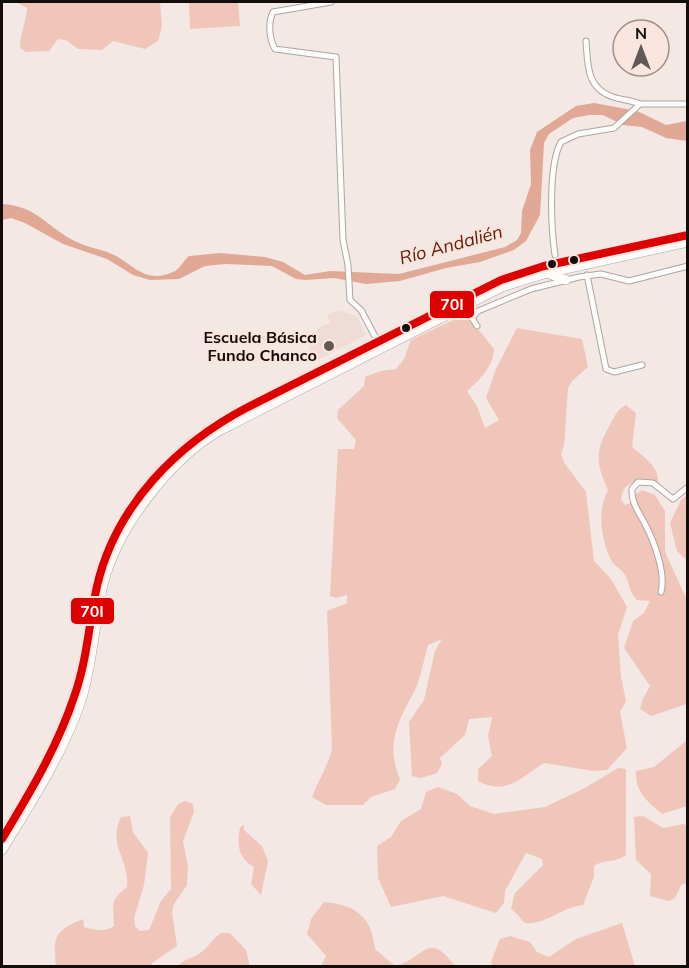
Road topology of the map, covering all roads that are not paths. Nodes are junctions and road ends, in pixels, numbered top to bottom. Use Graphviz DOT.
graph roads {
  1 [pos="331,2"];
  2 [pos="586,41"];
  3 [pos="640,104"];
  4 [pos="687,104"];
  5 [pos="687,235"];
  6 [pos="687,243"];
  7 [pos="555,255"];
  8 [pos="687,266"];
  9 [pos="547,273"];
  10 [pos="587,275"];
  11 [pos="566,280"];
  12 [pos="477,326"];
  13 [pos="378,342"];
  14 [pos="642,364"];
  15 [pos="687,487"];
  16 [pos="661,592"];
  17 [pos="2,838"];
  18 [pos="2,850"];
  1 -- 13 [label="street"];
  2 -- 3 [label="street"];
  3 -- 4 [label="street"];
  3 -- 7 [label="street"];
  5 -- 13 [label="highway"];
  6 -- 9 [label="highway"];
  8 -- 10 [label="street"];
  9 -- 11 [label="highway"];
  9 -- 18 [label="highway"];
  10 -- 11 [label="street"];
  10 -- 14 [label="street"];
  11 -- 12 [label="street"];
  13 -- 17 [label="highway"];
  15 -- 16 [label="street"];
}
